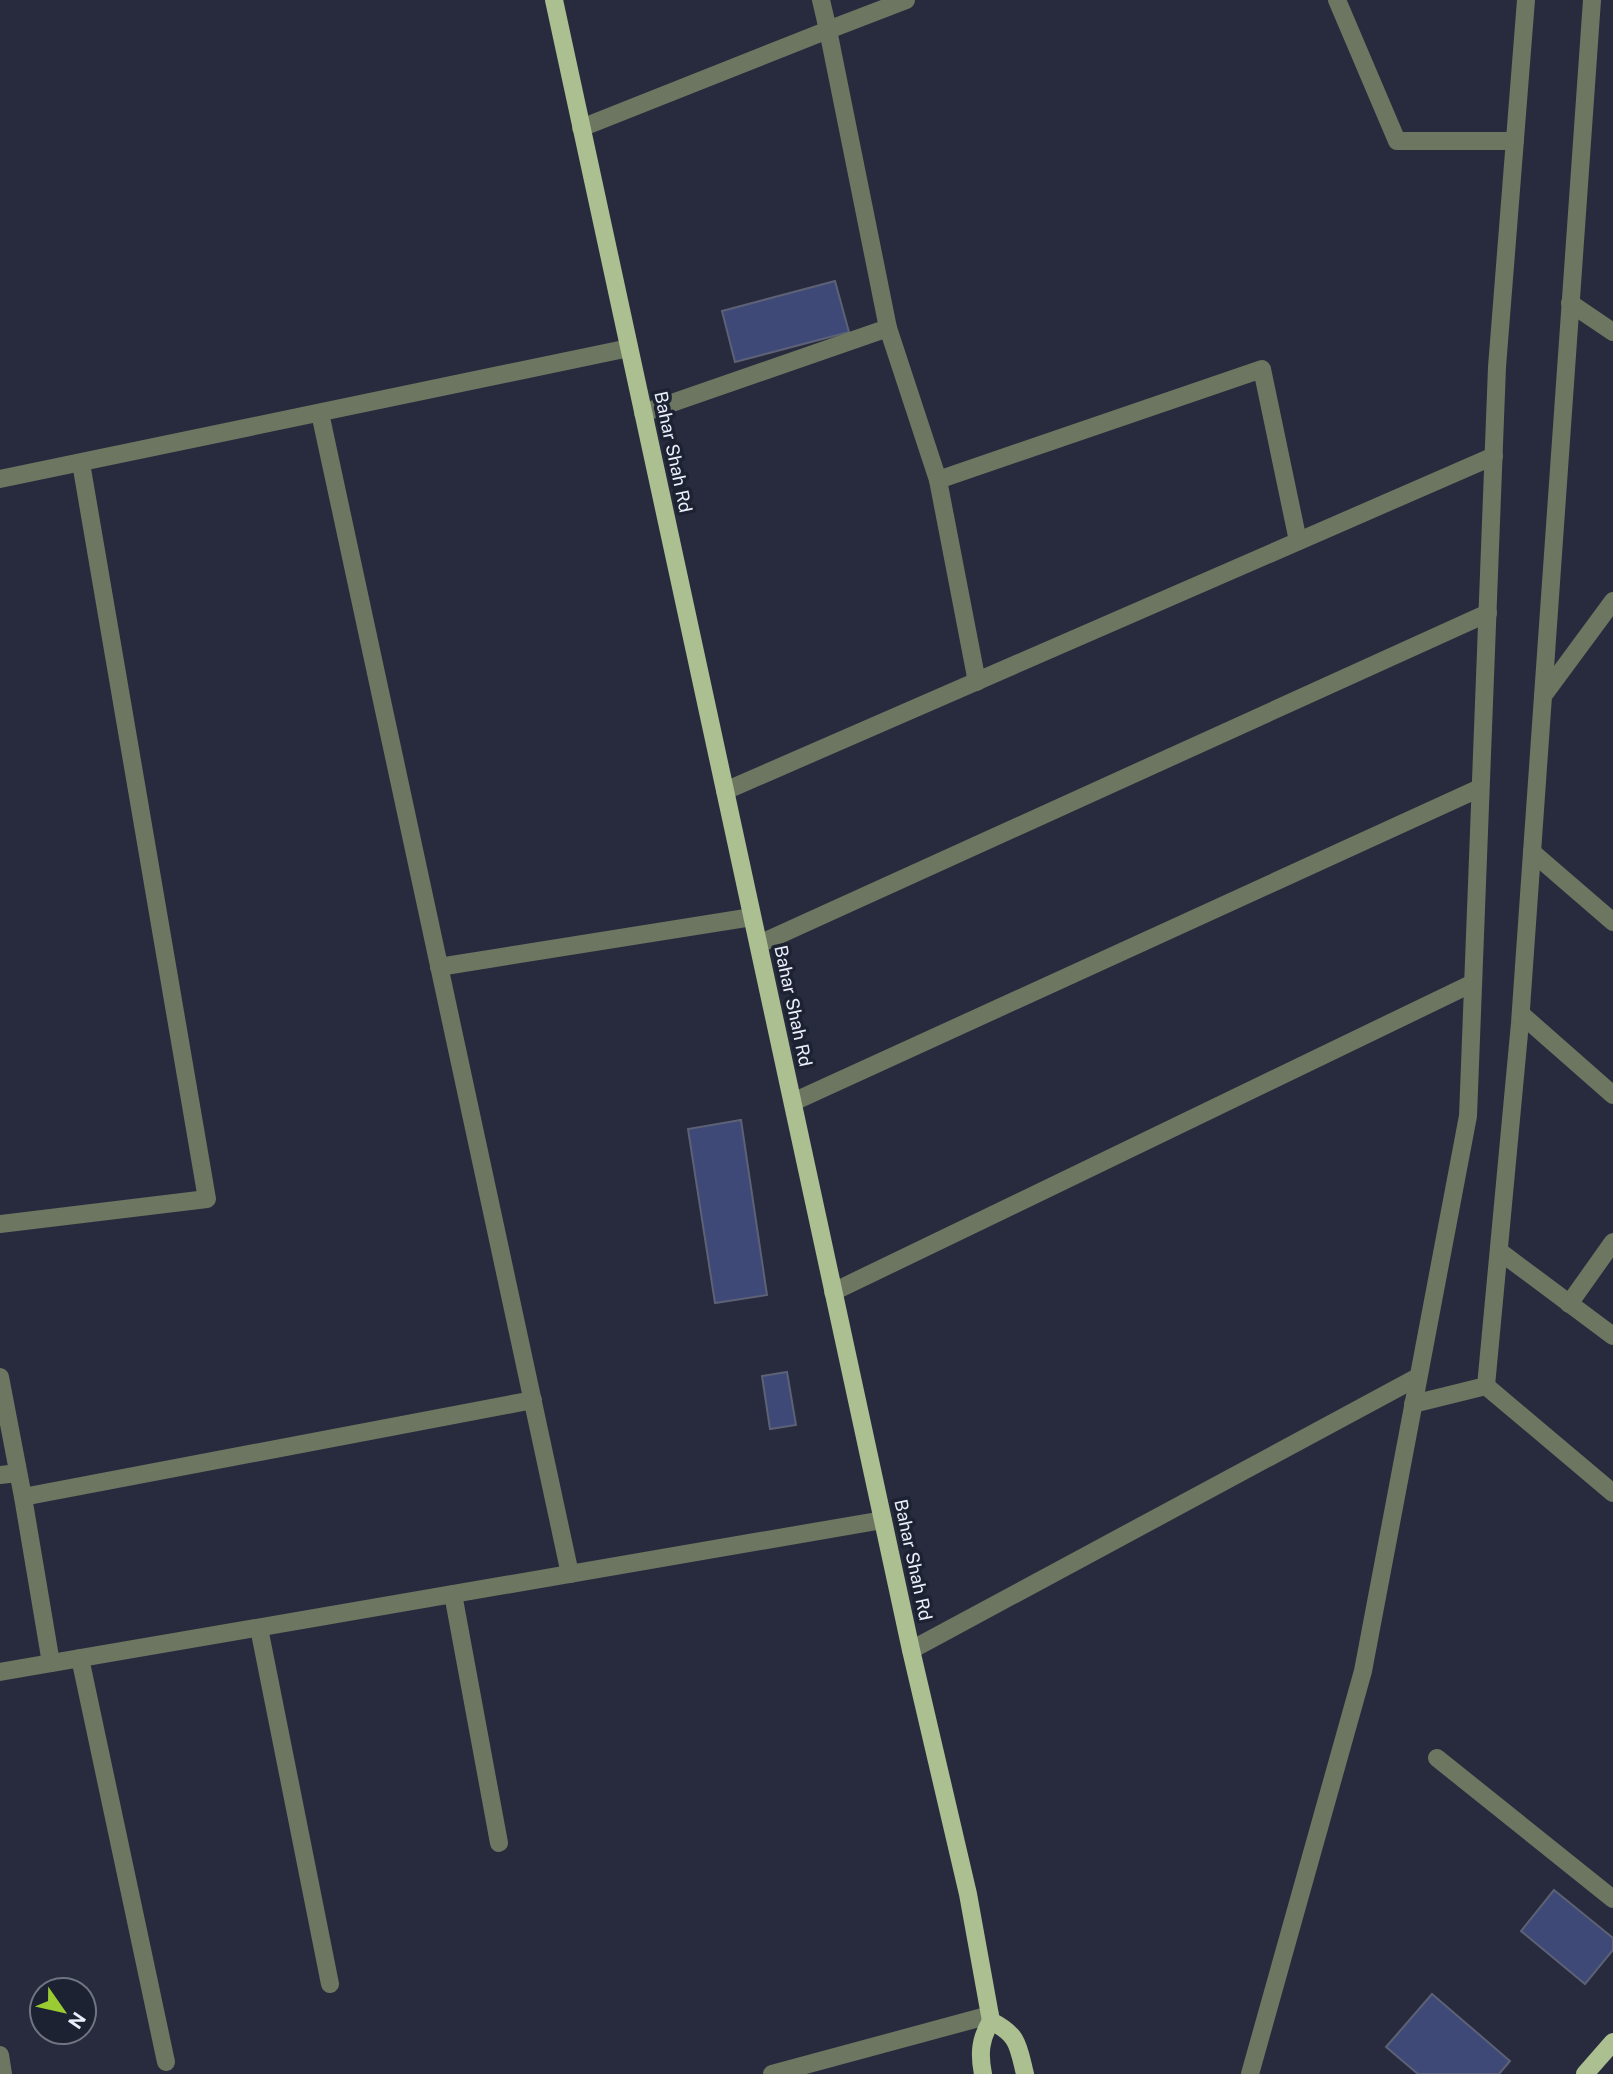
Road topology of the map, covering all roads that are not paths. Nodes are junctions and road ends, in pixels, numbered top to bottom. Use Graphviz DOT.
graph roads {
  1 [pos="554,0"];
  2 [pos="821,0"];
  3 [pos="906,0"];
  4 [pos="1337,0"];
  5 [pos="1526,0"];
  6 [pos="1592,0"];
  7 [pos="828,30"];
  8 [pos="581,128"];
  9 [pos="1515,141"];
  10 [pos="1570,303"];
  11 [pos="888,328"];
  12 [pos="1613,332"];
  13 [pos="629,348"];
  14 [pos="320,413"];
  15 [pos="643,413"];
  16 [pos="1494,456"];
  17 [pos="81,463"];
  18 [pos="0,480"];
  19 [pos="937,480"];
  20 [pos="1298,541"];
  21 [pos="1613,601"];
  22 [pos="1488,613"];
  23 [pos="977,682"];
  24 [pos="1543,696"];
  25 [pos="1480,788"];
  26 [pos="725,791"];
  27 [pos="1532,852"];
  28 [pos="752,917"];
  29 [pos="1613,922"];
  30 [pos="759,944"];
  31 [pos="439,967"];
  32 [pos="1473,983"];
  33 [pos="1521,1014"];
  34 [pos="1613,1095"];
  35 [pos="793,1102"];
  36 [pos="0,1224"];
  37 [pos="1613,1242"];
  38 [pos="1499,1251"];
  39 [pos="834,1292"];
  40 [pos="1569,1304"];
  41 [pos="1613,1336"];
  42 [pos="0,1377"];
  43 [pos="1418,1377"];
  44 [pos="1486,1386"];
  45 [pos="533,1400"];
  46 [pos="1412,1404"];
  47 [pos="18,1473"];
  48 [pos="0,1475"];
  49 [pos="1613,1493"];
  50 [pos="23,1497"];
  51 [pos="883,1520"];
  52 [pos="570,1574"];
  53 [pos="453,1594"];
  54 [pos="259,1628"];
  55 [pos="911,1650"];
  56 [pos="80,1658"];
  57 [pos="51,1663"];
  58 [pos="0,1672"];
  59 [pos="1437,1759"];
  60 [pos="499,1843"];
  61 [pos="1613,1899"];
  62 [pos="330,1984"];
  63 [pos="990,2018"];
  64 [pos="1613,2042"];
  65 [pos="0,2055"];
  66 [pos="166,2062"];
  67 [pos="4,2074"];
  68 [pos="772,2074"];
  69 [pos="983,2074"];
  70 [pos="1025,2074"];
  71 [pos="1250,2074"];
  72 [pos="1585,2074"];
  1 -- 8 [label="main road, Bahar Shah Rd"];
  2 -- 7 [label="street"];
  3 -- 7 [label="street"];
  4 -- 9 [label="street"];
  5 -- 9 [label="street"];
  6 -- 10 [label="street"];
  7 -- 8 [label="street"];
  7 -- 11 [label="street"];
  8 -- 13 [label="main road, Bahar Shah Rd"];
  9 -- 16 [label="street"];
  10 -- 12 [label="street"];
  10 -- 24 [label="street"];
  11 -- 15 [label="street"];
  11 -- 19 [label="street"];
  13 -- 14 [label="street"];
  13 -- 15 [label="main road, Bahar Shah Rd"];
  14 -- 17 [label="street"];
  14 -- 31 [label="street"];
  15 -- 26 [label="main road, Bahar Shah Rd"];
  16 -- 20 [label="street"];
  16 -- 22 [label="street"];
  17 -- 18 [label="street"];
  17 -- 36 [label="street"];
  19 -- 20 [label="street"];
  19 -- 23 [label="street"];
  20 -- 23 [label="street"];
  21 -- 24 [label="street"];
  22 -- 25 [label="street"];
  22 -- 30 [label="street"];
  23 -- 26 [label="street"];
  24 -- 27 [label="street"];
  25 -- 32 [label="street"];
  25 -- 35 [label="street"];
  26 -- 28 [label="main road, Bahar Shah Rd"];
  27 -- 29 [label="street"];
  27 -- 33 [label="street"];
  28 -- 30 [label="main road, Bahar Shah Rd"];
  28 -- 31 [label="street"];
  30 -- 35 [label="main road, Bahar Shah Rd"];
  31 -- 45 [label="street"];
  32 -- 39 [label="street"];
  32 -- 43 [label="street"];
  33 -- 34 [label="street"];
  33 -- 38 [label="street"];
  35 -- 39 [label="main road, Bahar Shah Rd"];
  37 -- 40 [label="street"];
  38 -- 40 [label="street"];
  38 -- 44 [label="street"];
  39 -- 51 [label="main road, Bahar Shah Rd"];
  40 -- 41 [label="street"];
  42 -- 47 [label="street"];
  43 -- 46 [label="street"];
  43 -- 55 [label="street"];
  44 -- 46 [label="street"];
  44 -- 49 [label="street"];
  45 -- 50 [label="street"];
  45 -- 52 [label="street"];
  46 -- 71 [label="street"];
  47 -- 48 [label="street"];
  47 -- 50 [label="street"];
  50 -- 57 [label="street"];
  51 -- 52 [label="street"];
  51 -- 55 [label="main road, Bahar Shah Rd"];
  52 -- 53 [label="street"];
  53 -- 54 [label="street"];
  53 -- 60 [label="street"];
  54 -- 56 [label="street"];
  54 -- 62 [label="street"];
  55 -- 63 [label="main road, Bahar Shah Rd"];
  56 -- 57 [label="street"];
  56 -- 66 [label="street"];
  57 -- 58 [label="street"];
  59 -- 61 [label="street"];
  63 -- 68 [label="street"];
  63 -- 69 [label="main road"];
  63 -- 70 [label="main road"];
  64 -- 72 [label="main road"];
  65 -- 67 [label="street"];
}
